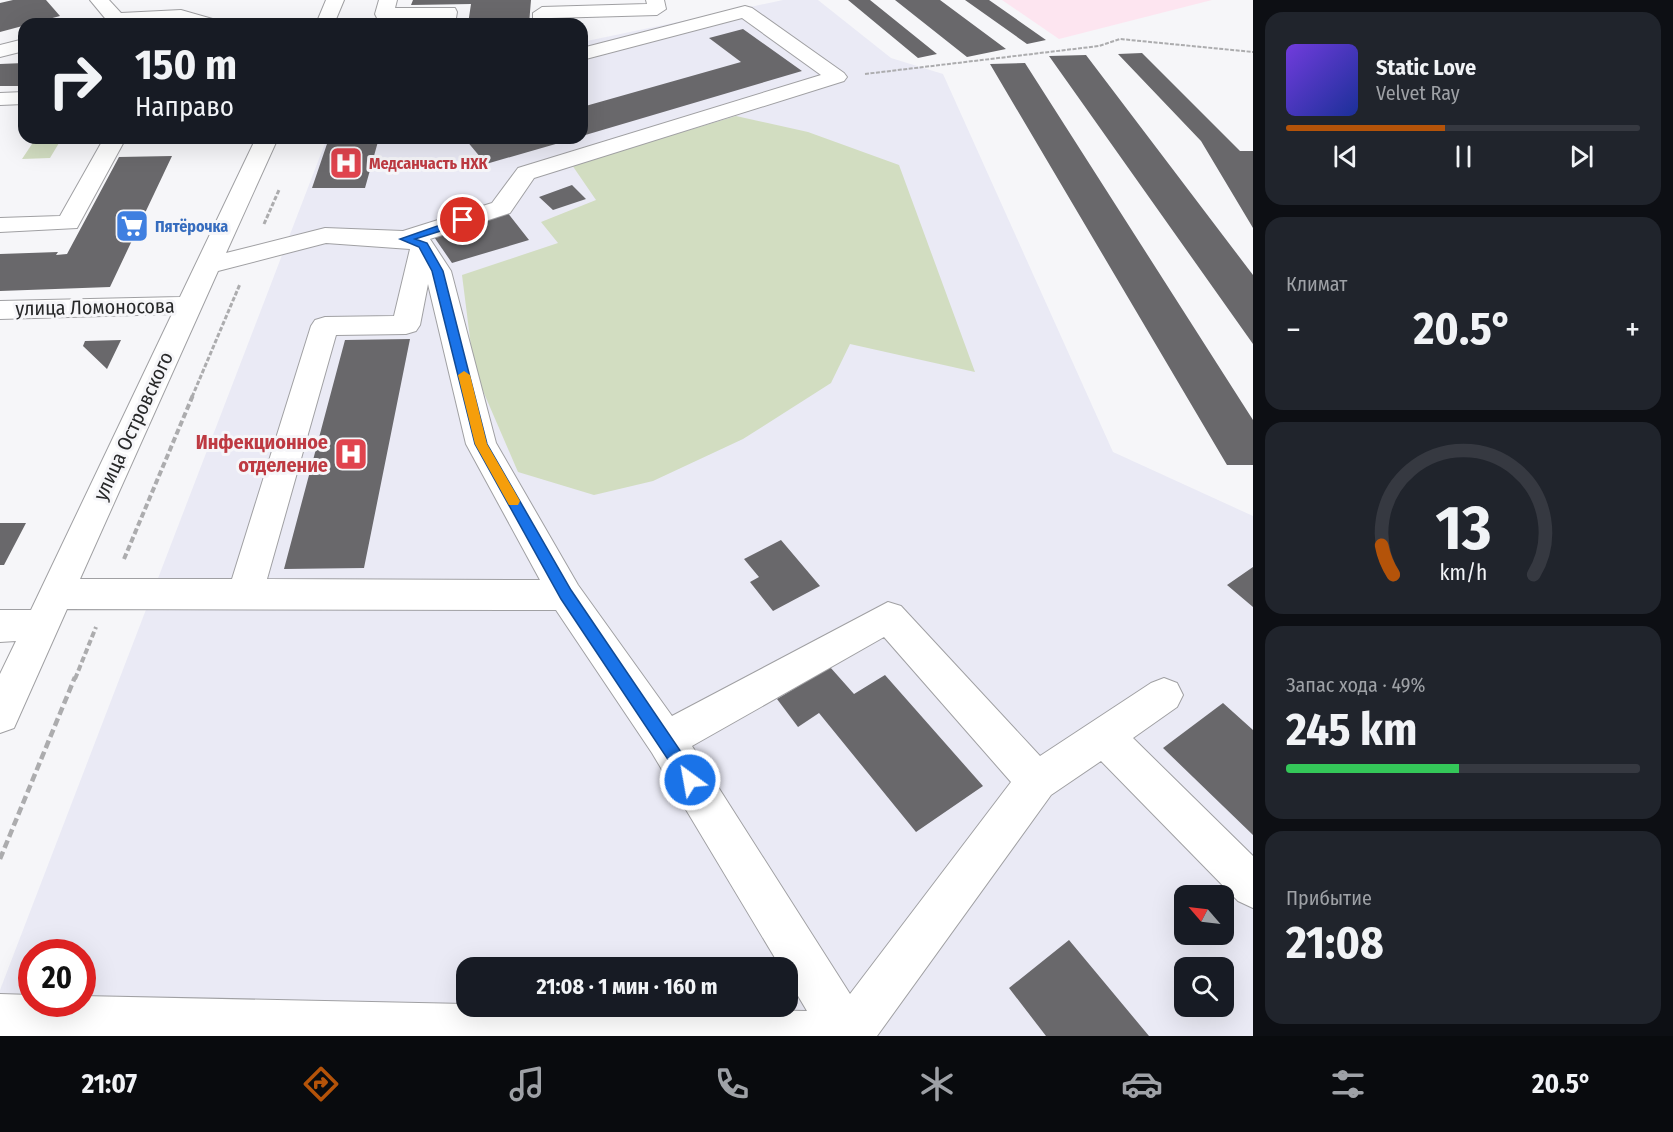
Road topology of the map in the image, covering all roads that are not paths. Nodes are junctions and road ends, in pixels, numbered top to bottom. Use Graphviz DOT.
graph roads {
  1 [pos="99,0"];
  2 [pos="139,0"];
  3 [pos="335,0"];
  4 [pos="388,0"];
  5 [pos="655,0"];
  6 [pos="186,8"];
  7 [pos="154,16"];
  8 [pos="106,18"];
  9 [pos="138,18"];
  10 [pos="200,18"];
  11 [pos="328,18"];
  12 [pos="447,18"];
  13 [pos="542,18"];
  14 [pos="18,46"];
  15 [pos="0,51"];
  16 [pos="588,52"];
  17 [pos="18,98"];
  18 [pos="0,99"];
  19 [pos="112,144"];
  20 [pos="264,144"];
  21 [pos="0,225"];
  22 [pos="414,242"];
  23 [pos="208,266"];
  24 [pos="190,305"];
  25 [pos="0,310"];
  26 [pos="245,593"];
  27 [pos="566,595"];
  28 [pos="48,610"];
  29 [pos="0,626"];
  30 [pos="1164,695"];
  31 [pos="0,715"];
  32 [pos="1103,736"];
  33 [pos="666,740"];
  34 [pos="1037,781"];
  35 [pos="1253,886"];
  36 [pos="0,1018"];
  37 [pos="191,1029"];
  38 [pos="849,1036"];
  1 -- 8 [label="street"];
  2 -- 7 [label="street"];
  3 -- 11 [label="street"];
  4 -- 12 [label="street"];
  5 -- 13 [label="street"];
  6 -- 7 [label="street"];
  6 -- 10 [label="street"];
  7 -- 9 [label="street"];
  14 -- 15 [label="street"];
  16 -- 22 [label="street"];
  17 -- 18 [label="street"];
  19 -- 21 [label="street"];
  20 -- 23 [label="street, улица Островского"];
  22 -- 23 [label="street"];
  22 -- 26 [label="street"];
  22 -- 27 [label="street"];
  23 -- 24 [label="street, улица Островского"];
  24 -- 25 [label="street, улица Ломоносова"];
  24 -- 28 [label="street, улица Островского"];
  26 -- 27 [label="street"];
  26 -- 28 [label="street"];
  27 -- 33 [label="street"];
  28 -- 29 [label="street"];
  28 -- 31 [label="street, улица Островского"];
  30 -- 32 [label="street"];
  32 -- 34 [label="street"];
  32 -- 35 [label="street"];
  33 -- 34 [label="street"];
  33 -- 38 [label="street"];
  34 -- 38 [label="street"];
  36 -- 37 [label="street"];
  37 -- 38 [label="street"];
}
